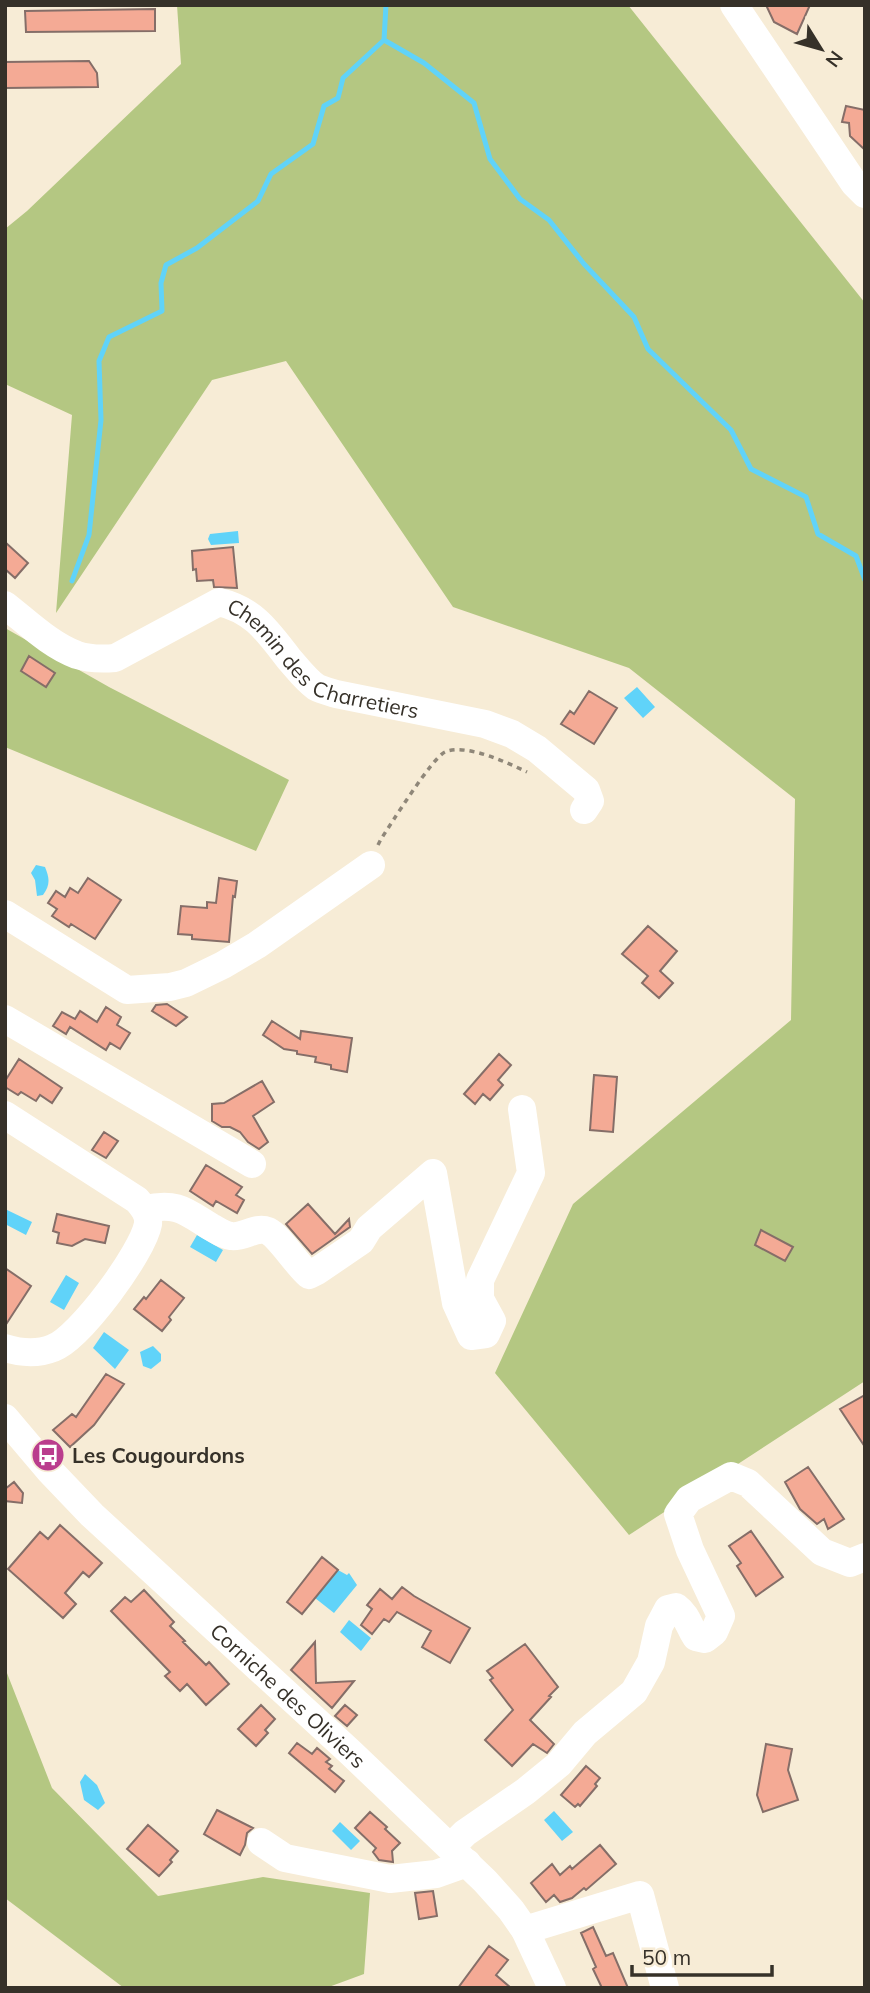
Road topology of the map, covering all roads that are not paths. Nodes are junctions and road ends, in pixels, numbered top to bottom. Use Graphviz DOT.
graph roads {
  1 [pos="734,5"];
  2 [pos="865,194"];
  3 [pos="5,605"];
  4 [pos="584,810"];
  5 [pos="371,865"];
  6 [pos="5,914"];
  7 [pos="5,1019"];
  8 [pos="522,1109"];
  9 [pos="5,1115"];
  10 [pos="252,1164"];
  11 [pos="145,1209"];
  12 [pos="5,1348"];
  13 [pos="5,1418"];
  14 [pos="865,1557"];
  15 [pos="261,1842"];
  16 [pos="459,1855"];
  17 [pos="525,1930"];
  18 [pos="552,1988"];
  19 [pos="665,1988"];
  1 -- 2 [label="street"];
  3 -- 4 [label="street, Chemin des Charretiers"];
  5 -- 6 [label="street"];
  7 -- 10 [label="street"];
  8 -- 11 [label="street"];
  9 -- 11 [label="street"];
  11 -- 12 [label="street"];
  13 -- 16 [label="street, Corniche des Oliviers"];
  14 -- 16 [label="street"];
  15 -- 16 [label="street"];
  16 -- 17 [label="street, Corniche des Oliviers"];
  17 -- 18 [label="street, Corniche des Oliviers"];
  17 -- 19 [label="street"];
}
